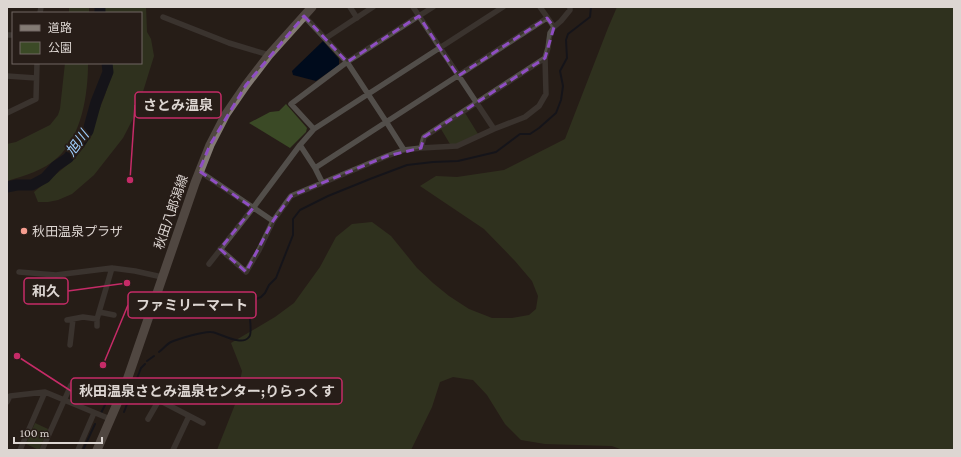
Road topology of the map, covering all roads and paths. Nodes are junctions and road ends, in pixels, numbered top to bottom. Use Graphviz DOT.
graph roads {
  1 [pos="312,7"];
  2 [pos="350,7"];
  3 [pos="413,7"];
  4 [pos="433,7"];
  5 [pos="503,7"];
  6 [pos="540,7"];
  7 [pos="570,7"];
  8 [pos="369,8"];
  9 [pos="304,16"];
  10 [pos="419,16"];
  11 [pos="164,17"];
  12 [pos="356,18"];
  13 [pos="547,18"];
  14 [pos="554,28"];
  15 [pos="326,38"];
  16 [pos="440,48"];
  17 [pos="269,55"];
  18 [pos="545,58"];
  19 [pos="347,62"];
  20 [pos="37,64"];
  21 [pos="7,76"];
  22 [pos="458,76"];
  23 [pos="36,78"];
  24 [pos="368,94"];
  25 [pos="476,102"];
  26 [pos="7,113"];
  27 [pos="387,123"];
  28 [pos="314,129"];
  29 [pos="494,129"];
  30 [pos="300,145"];
  31 [pos="421,148"];
  32 [pos="404,150"];
  33 [pos="315,168"];
  34 [pos="199,171"];
  35 [pos="322,182"];
  36 [pos="253,208"];
  37 [pos="273,222"];
  38 [pos="220,249"];
  39 [pos="209,264"];
  40 [pos="112,268"];
  41 [pos="19,272"];
  42 [pos="162,277"];
  43 [pos="99,312"];
  44 [pos="114,315"];
  45 [pos="97,319"];
  46 [pos="97,326"];
  47 [pos="70,345"];
  48 [pos="132,385"];
  49 [pos="45,392"];
  50 [pos="64,400"];
  51 [pos="159,400"];
  52 [pos="7,402"];
  53 [pos="116,404"];
  54 [pos="94,413"];
  55 [pos="189,416"];
  56 [pos="110,419"];
  57 [pos="148,419"];
  58 [pos="203,423"];
  59 [pos="20,450"];
  60 [pos="42,450"];
  61 [pos="78,450"];
  62 [pos="97,450"];
  63 [pos="173,450"];
  1 -- 9 [label="main road, 秋田八郎潟線"];
  2 -- 12 [label="street"];
  3 -- 10 [label="street"];
  4 -- 10 [label="street"];
  5 -- 16 [label="street"];
  6 -- 13 [label="street"];
  7 -- 14 [label="street"];
  8 -- 12 [label="street"];
  9 -- 15 [label="street"];
  9 -- 17 [label="main road, 秋田八郎潟線"];
  10 -- 16 [label="street"];
  10 -- 19 [label="street"];
  11 -- 17 [label="street"];
  12 -- 15 [label="street"];
  13 -- 14 [label="street"];
  13 -- 22 [label="street"];
  14 -- 18 [label="street"];
  15 -- 19 [label="street"];
  16 -- 22 [label="street"];
  16 -- 24 [label="street"];
  17 -- 34 [label="main road, 秋田八郎潟線"];
  18 -- 25 [label="street"];
  18 -- 29 [label="street"];
  19 -- 24 [label="street"];
  19 -- 28 [label="street"];
  20 -- 23 [label="street"];
  21 -- 23 [label="street"];
  22 -- 25 [label="street"];
  22 -- 27 [label="street"];
  23 -- 26 [label="street"];
  24 -- 27 [label="street"];
  24 -- 28 [label="street"];
  25 -- 29 [label="street"];
  25 -- 31 [label="street"];
  27 -- 32 [label="street"];
  27 -- 33 [label="street"];
  28 -- 30 [label="street"];
  29 -- 31 [label="street"];
  30 -- 33 [label="street"];
  30 -- 36 [label="street"];
  31 -- 32 [label="street"];
  32 -- 35 [label="street"];
  33 -- 35 [label="street"];
  34 -- 36 [label="street"];
  34 -- 42 [label="main road, 秋田八郎潟線"];
  35 -- 37 [label="street"];
  36 -- 37 [label="street"];
  36 -- 38 [label="street"];
  37 -- 38 [label="street"];
  38 -- 39 [label="street"];
  40 -- 41 [label="street"];
  40 -- 42 [label="street"];
  40 -- 43 [label="street"];
  42 -- 48 [label="main road, 秋田八郎潟線"];
  43 -- 44 [label="street"];
  43 -- 45 [label="street"];
  45 -- 46 [label="street"];
  45 -- 47 [label="street"];
  48 -- 51 [label="street"];
  48 -- 53 [label="main road, 秋田八郎潟線"];
  49 -- 50 [label="street"];
  49 -- 52 [label="street"];
  49 -- 59 [label="street"];
  50 -- 53 [label="street"];
  50 -- 54 [label="street"];
  50 -- 60 [label="street"];
  51 -- 55 [label="street"];
  51 -- 57 [label="street"];
  53 -- 56 [label="main road, 秋田八郎潟線"];
  54 -- 56 [label="street"];
  54 -- 61 [label="street"];
  55 -- 58 [label="street"];
  55 -- 63 [label="street"];
  56 -- 62 [label="main road, 秋田八郎潟線"];
}
